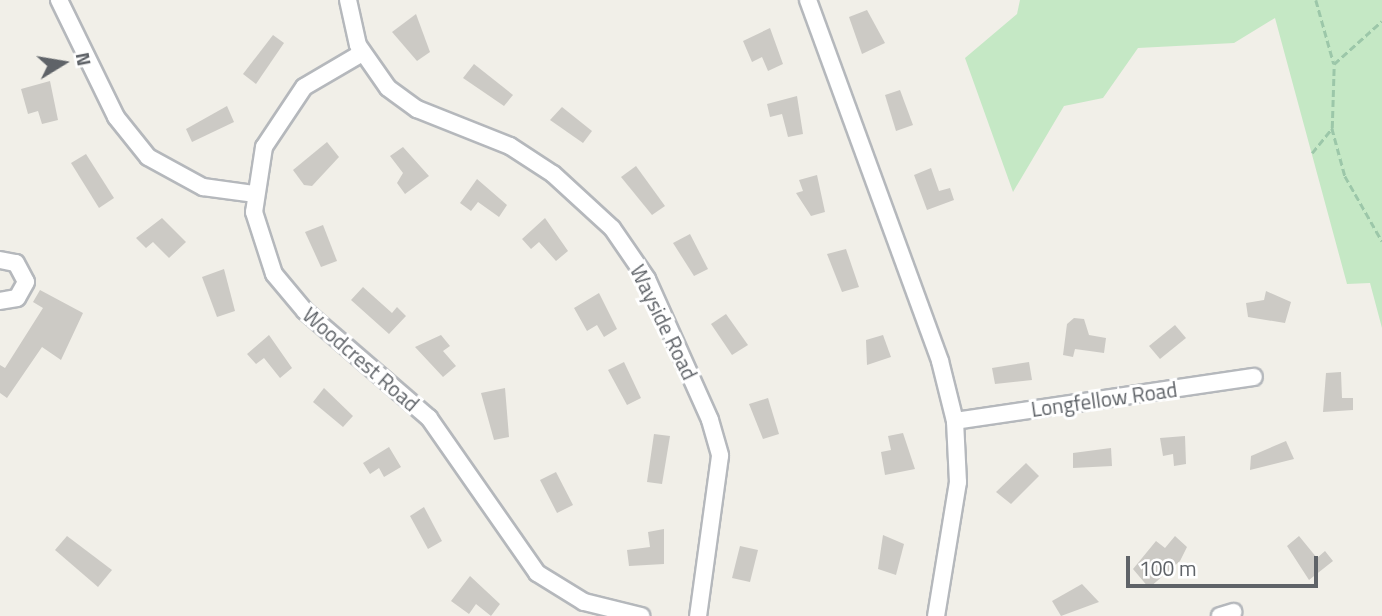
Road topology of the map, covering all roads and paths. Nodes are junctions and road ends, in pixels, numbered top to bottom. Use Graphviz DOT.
graph roads {
  1 [pos="60,0"];
  2 [pos="348,0"];
  3 [pos="808,0"];
  4 [pos="1316,0"];
  5 [pos="1382,21"];
  6 [pos="362,53"];
  7 [pos="1334,64"];
  8 [pos="1332,128"];
  9 [pos="1312,153"];
  10 [pos="254,194"];
  11 [pos="1382,241"];
  12 [pos="0,260"];
  13 [pos="0,301"];
  14 [pos="1254,377"];
  15 [pos="955,421"];
  16 [pos="641,616"];
  17 [pos="698,616"];
  18 [pos="936,616"];
  1 -- 10 [label="street"];
  2 -- 6 [label="street, Wayside Road"];
  3 -- 15 [label="street"];
  4 -- 7 [label="path"];
  5 -- 7 [label="path"];
  6 -- 10 [label="street, Woodcrest Road"];
  6 -- 17 [label="street, Wayside Road"];
  7 -- 8 [label="path"];
  8 -- 9 [label="path"];
  8 -- 11 [label="path"];
  10 -- 16 [label="street, Woodcrest Road"];
  12 -- 13 [label="street"];
  14 -- 15 [label="street, Longfellow Road"];
  15 -- 18 [label="street"];
}
